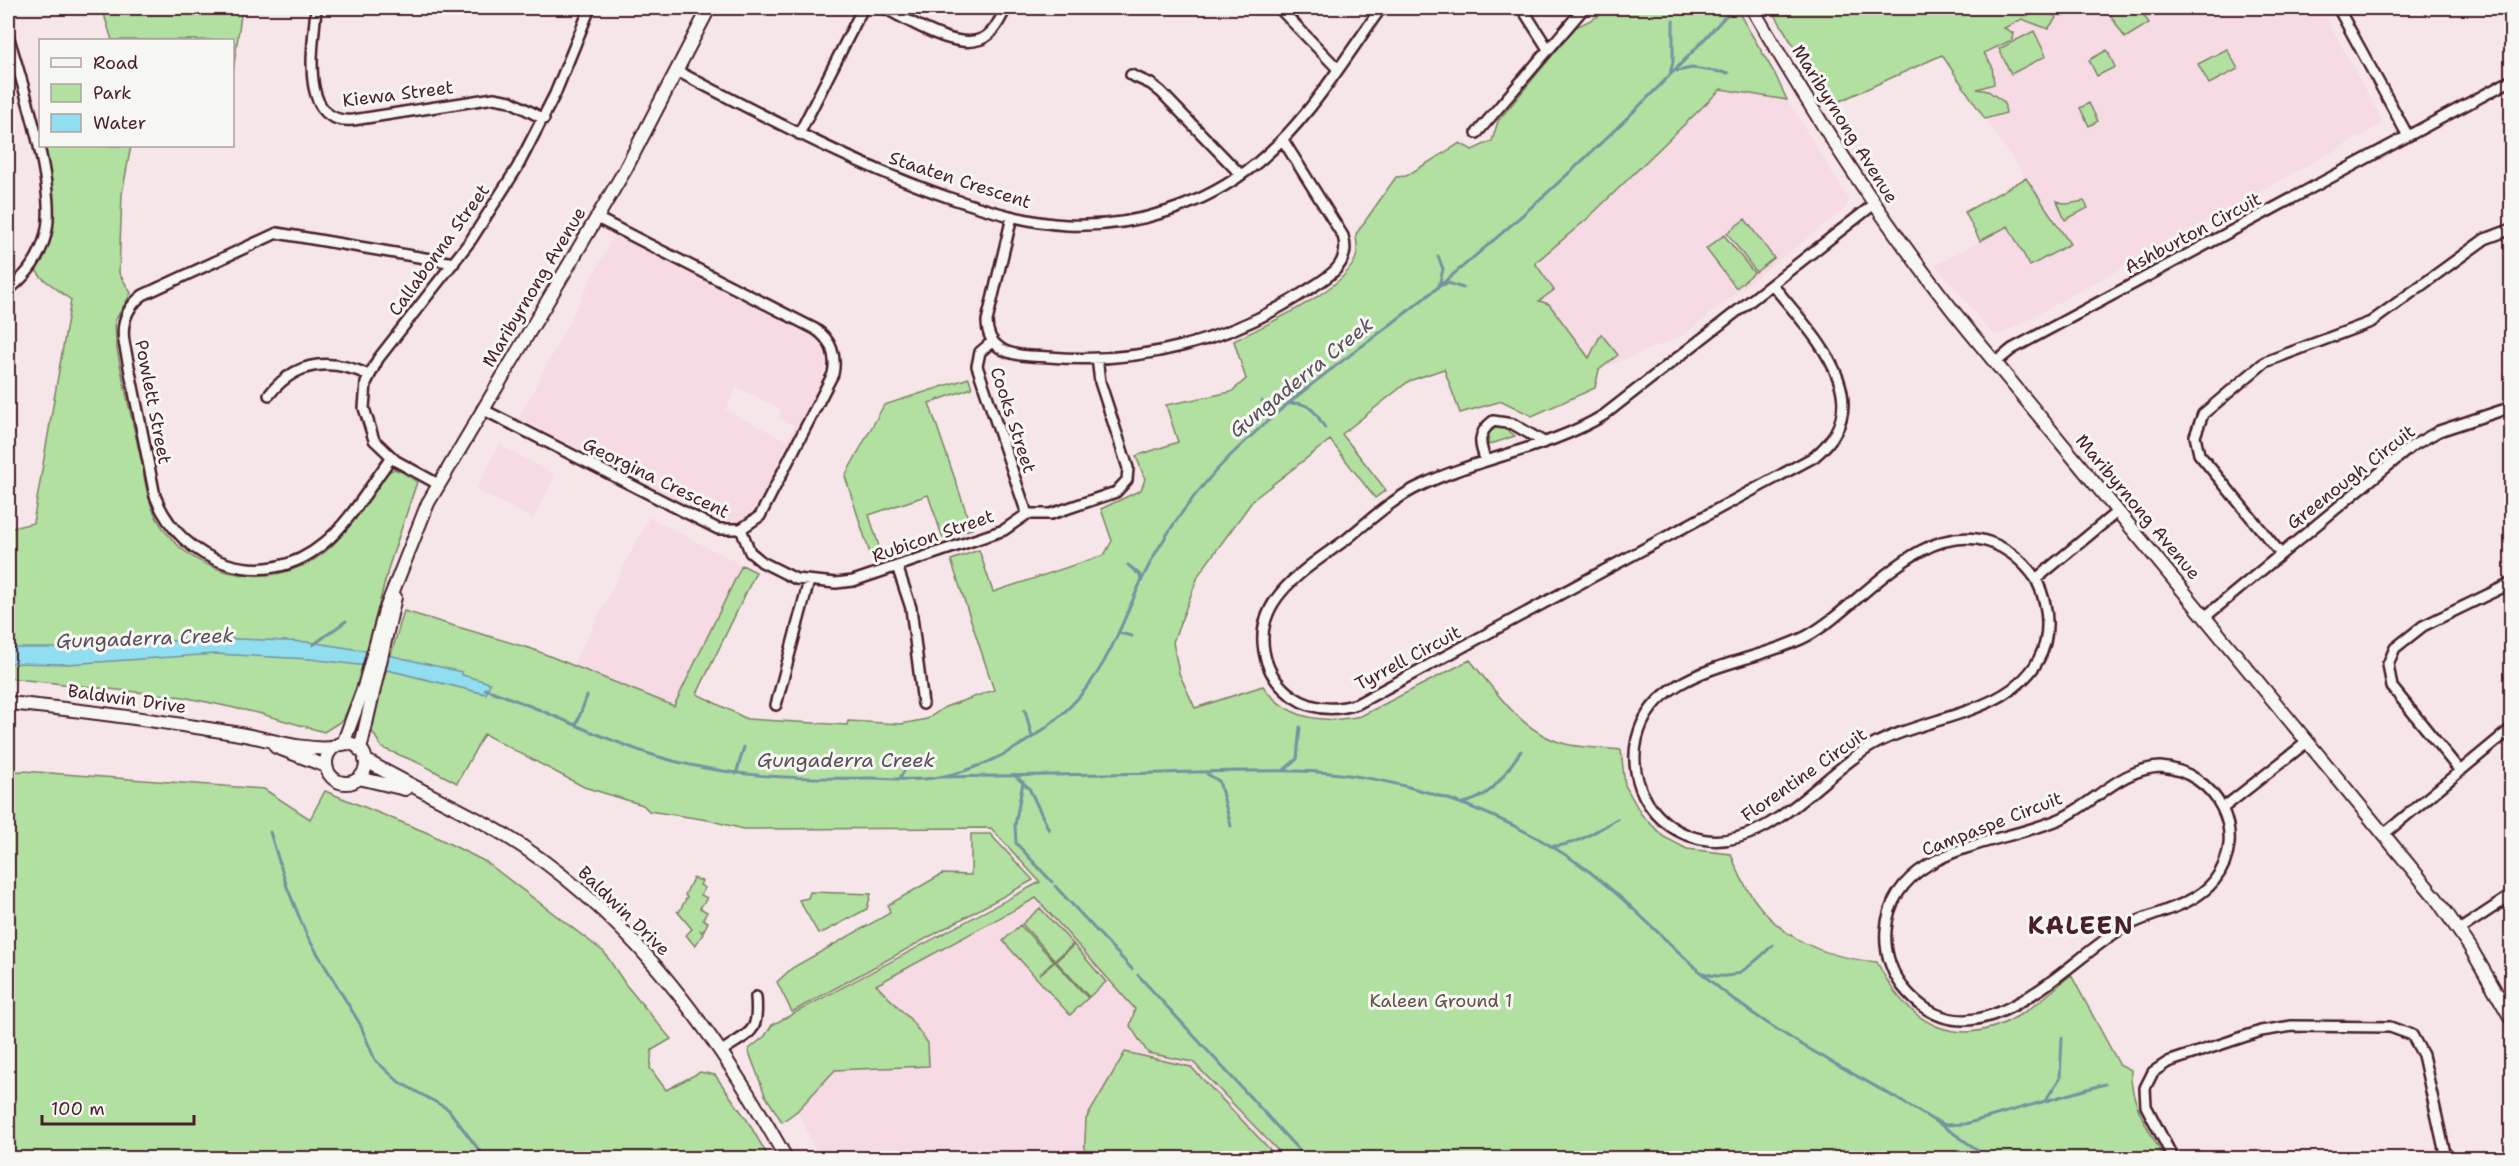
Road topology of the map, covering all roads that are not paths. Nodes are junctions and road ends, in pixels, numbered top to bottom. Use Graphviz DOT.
graph roads {
  1 [pos="315,8"];
  2 [pos="590,8"];
  3 [pos="709,8"];
  4 [pos="862,8"];
  5 [pos="884,8"];
  6 [pos="1006,8"];
  7 [pos="1279,8"];
  8 [pos="1381,8"];
  9 [pos="1522,8"];
  10 [pos="1584,8"];
  11 [pos="1752,8"];
  12 [pos="2342,9"];
  13 [pos="8,34"];
  14 [pos="1548,49"];
  15 [pos="1337,68"];
  16 [pos="677,71"];
  17 [pos="1131,75"];
  18 [pos="2511,80"];
  19 [pos="543,118"];
  20 [pos="1477,133"];
  21 [pos="799,134"];
  22 [pos="2408,136"];
  23 [pos="1283,140"];
  24 [pos="1241,175"];
  25 [pos="1873,205"];
  26 [pos="1012,217"];
  27 [pos="597,218"];
  28 [pos="2511,229"];
  29 [pos="454,263"];
  30 [pos="1772,284"];
  31 [pos="8,290"];
  32 [pos="993,341"];
  33 [pos="1097,358"];
  34 [pos="1995,363"];
  35 [pos="369,375"];
  36 [pos="269,395"];
  37 [pos="2511,407"];
  38 [pos="482,409"];
  39 [pos="1542,441"];
  40 [pos="391,458"];
  41 [pos="1486,461"];
  42 [pos="438,484"];
  43 [pos="2118,511"];
  44 [pos="1027,514"];
  45 [pos="741,529"];
  46 [pos="2281,554"];
  47 [pos="897,566"];
  48 [pos="2036,579"];
  49 [pos="809,582"];
  50 [pos="2511,583"];
  51 [pos="2205,617"];
  52 [pos="369,688"];
  53 [pos="8,703"];
  54 [pos="923,704"];
  55 [pos="776,705"];
  56 [pos="2511,728"];
  57 [pos="242,734"];
  58 [pos="2307,742"];
  59 [pos="338,746"];
  60 [pos="363,755"];
  61 [pos="326,766"];
  62 [pos="2460,771"];
  63 [pos="359,778"];
  64 [pos="432,797"];
  65 [pos="2223,808"];
  66 [pos="2384,834"];
  67 [pos="2511,895"];
  68 [pos="2459,930"];
  69 [pos="756,997"];
  70 [pos="2511,1021"];
  71 [pos="722,1051"];
  72 [pos="786,1158"];
  73 [pos="2173,1158"];
  74 [pos="2446,1158"];
  1 -- 19 [label="street, Kiewa Street"];
  2 -- 19 [label="street, Callabonna Street"];
  3 -- 16 [label="street, Maribyrnong Avenue"];
  4 -- 21 [label="street"];
  5 -- 6 [label="street"];
  7 -- 15 [label="street"];
  8 -- 15 [label="street, Staaten Crescent"];
  9 -- 14 [label="street"];
  10 -- 14 [label="street"];
  11 -- 25 [label="street, Maribyrnong Avenue"];
  12 -- 22 [label="street"];
  13 -- 31 [label="street"];
  14 -- 20 [label="street"];
  15 -- 23 [label="street, Staaten Crescent"];
  16 -- 21 [label="street, Staaten Crescent"];
  16 -- 27 [label="street, Maribyrnong Avenue"];
  17 -- 24 [label="street"];
  18 -- 22 [label="street, Ashburton Circuit"];
  19 -- 29 [label="street, Callabonna Street"];
  21 -- 26 [label="street, Staaten Crescent"];
  22 -- 34 [label="street, Ashburton Circuit"];
  23 -- 24 [label="street, Staaten Crescent"];
  23 -- 33 [label="street"];
  24 -- 26 [label="street, Staaten Crescent"];
  25 -- 30 [label="street, Tyrrell Circuit"];
  25 -- 34 [label="street, Maribyrnong Avenue"];
  26 -- 32 [label="street"];
  27 -- 38 [label="street, Maribyrnong Avenue"];
  27 -- 45 [label="street, Georgina Crescent"];
  28 -- 46 [label="street, Greenough Circuit"];
  29 -- 35 [label="street, Callabonna Street"];
  29 -- 40 [label="street, Powlett Street"];
  30 -- 39 [label="street, Tyrrell Circuit"];
  30 -- 41 [label="street, Tyrrell Circuit"];
  32 -- 33 [label="street"];
  32 -- 44 [label="street, Cooks Street"];
  33 -- 44 [label="street"];
  34 -- 43 [label="street, Maribyrnong Avenue"];
  35 -- 36 [label="street"];
  35 -- 40 [label="street, Callabonna Street"];
  37 -- 46 [label="street, Greenough Circuit"];
  38 -- 42 [label="street, Maribyrnong Avenue"];
  38 -- 45 [label="street, Georgina Crescent"];
  39 -- 41 [label="street, Tyrrell Circuit"];
  39 -- 41 [label="street"];
  40 -- 42 [label="street, Callabonna Street"];
  42 -- 52 [label="street, Maribyrnong Avenue"];
  43 -- 48 [label="street"];
  43 -- 51 [label="street, Maribyrnong Avenue"];
  44 -- 47 [label="street, Rubicon Street"];
  45 -- 49 [label="street, Rubicon Street"];
  46 -- 51 [label="street, Greenough Circuit"];
  47 -- 49 [label="street, Rubicon Street"];
  47 -- 54 [label="street"];
  48 -- 48 [label="street, Florentine Circuit"];
  49 -- 55 [label="street"];
  50 -- 62 [label="street"];
  51 -- 58 [label="street, Maribyrnong Avenue"];
  52 -- 59 [label="street, Maribyrnong Avenue"];
  52 -- 60 [label="street, Maribyrnong Avenue"];
  53 -- 57 [label="street, Baldwin Drive"];
  56 -- 62 [label="street"];
  57 -- 59 [label="street, Baldwin Drive"];
  57 -- 61 [label="street, Baldwin Drive"];
  58 -- 65 [label="street"];
  58 -- 66 [label="street, Maribyrnong Avenue"];
  59 -- 60 [label="street"];
  59 -- 61 [label="street"];
  60 -- 63 [label="street"];
  60 -- 64 [label="street, Baldwin Drive"];
  61 -- 63 [label="street"];
  62 -- 66 [label="street"];
  63 -- 64 [label="street, Baldwin Drive"];
  64 -- 71 [label="street, Baldwin Drive"];
  65 -- 65 [label="street, Campaspe Circuit"];
  66 -- 68 [label="street, Maribyrnong Avenue"];
  67 -- 68 [label="street"];
  68 -- 70 [label="street, Maribyrnong Avenue"];
  69 -- 71 [label="street"];
  71 -- 72 [label="street, Baldwin Drive"];
  73 -- 74 [label="street"];
}
